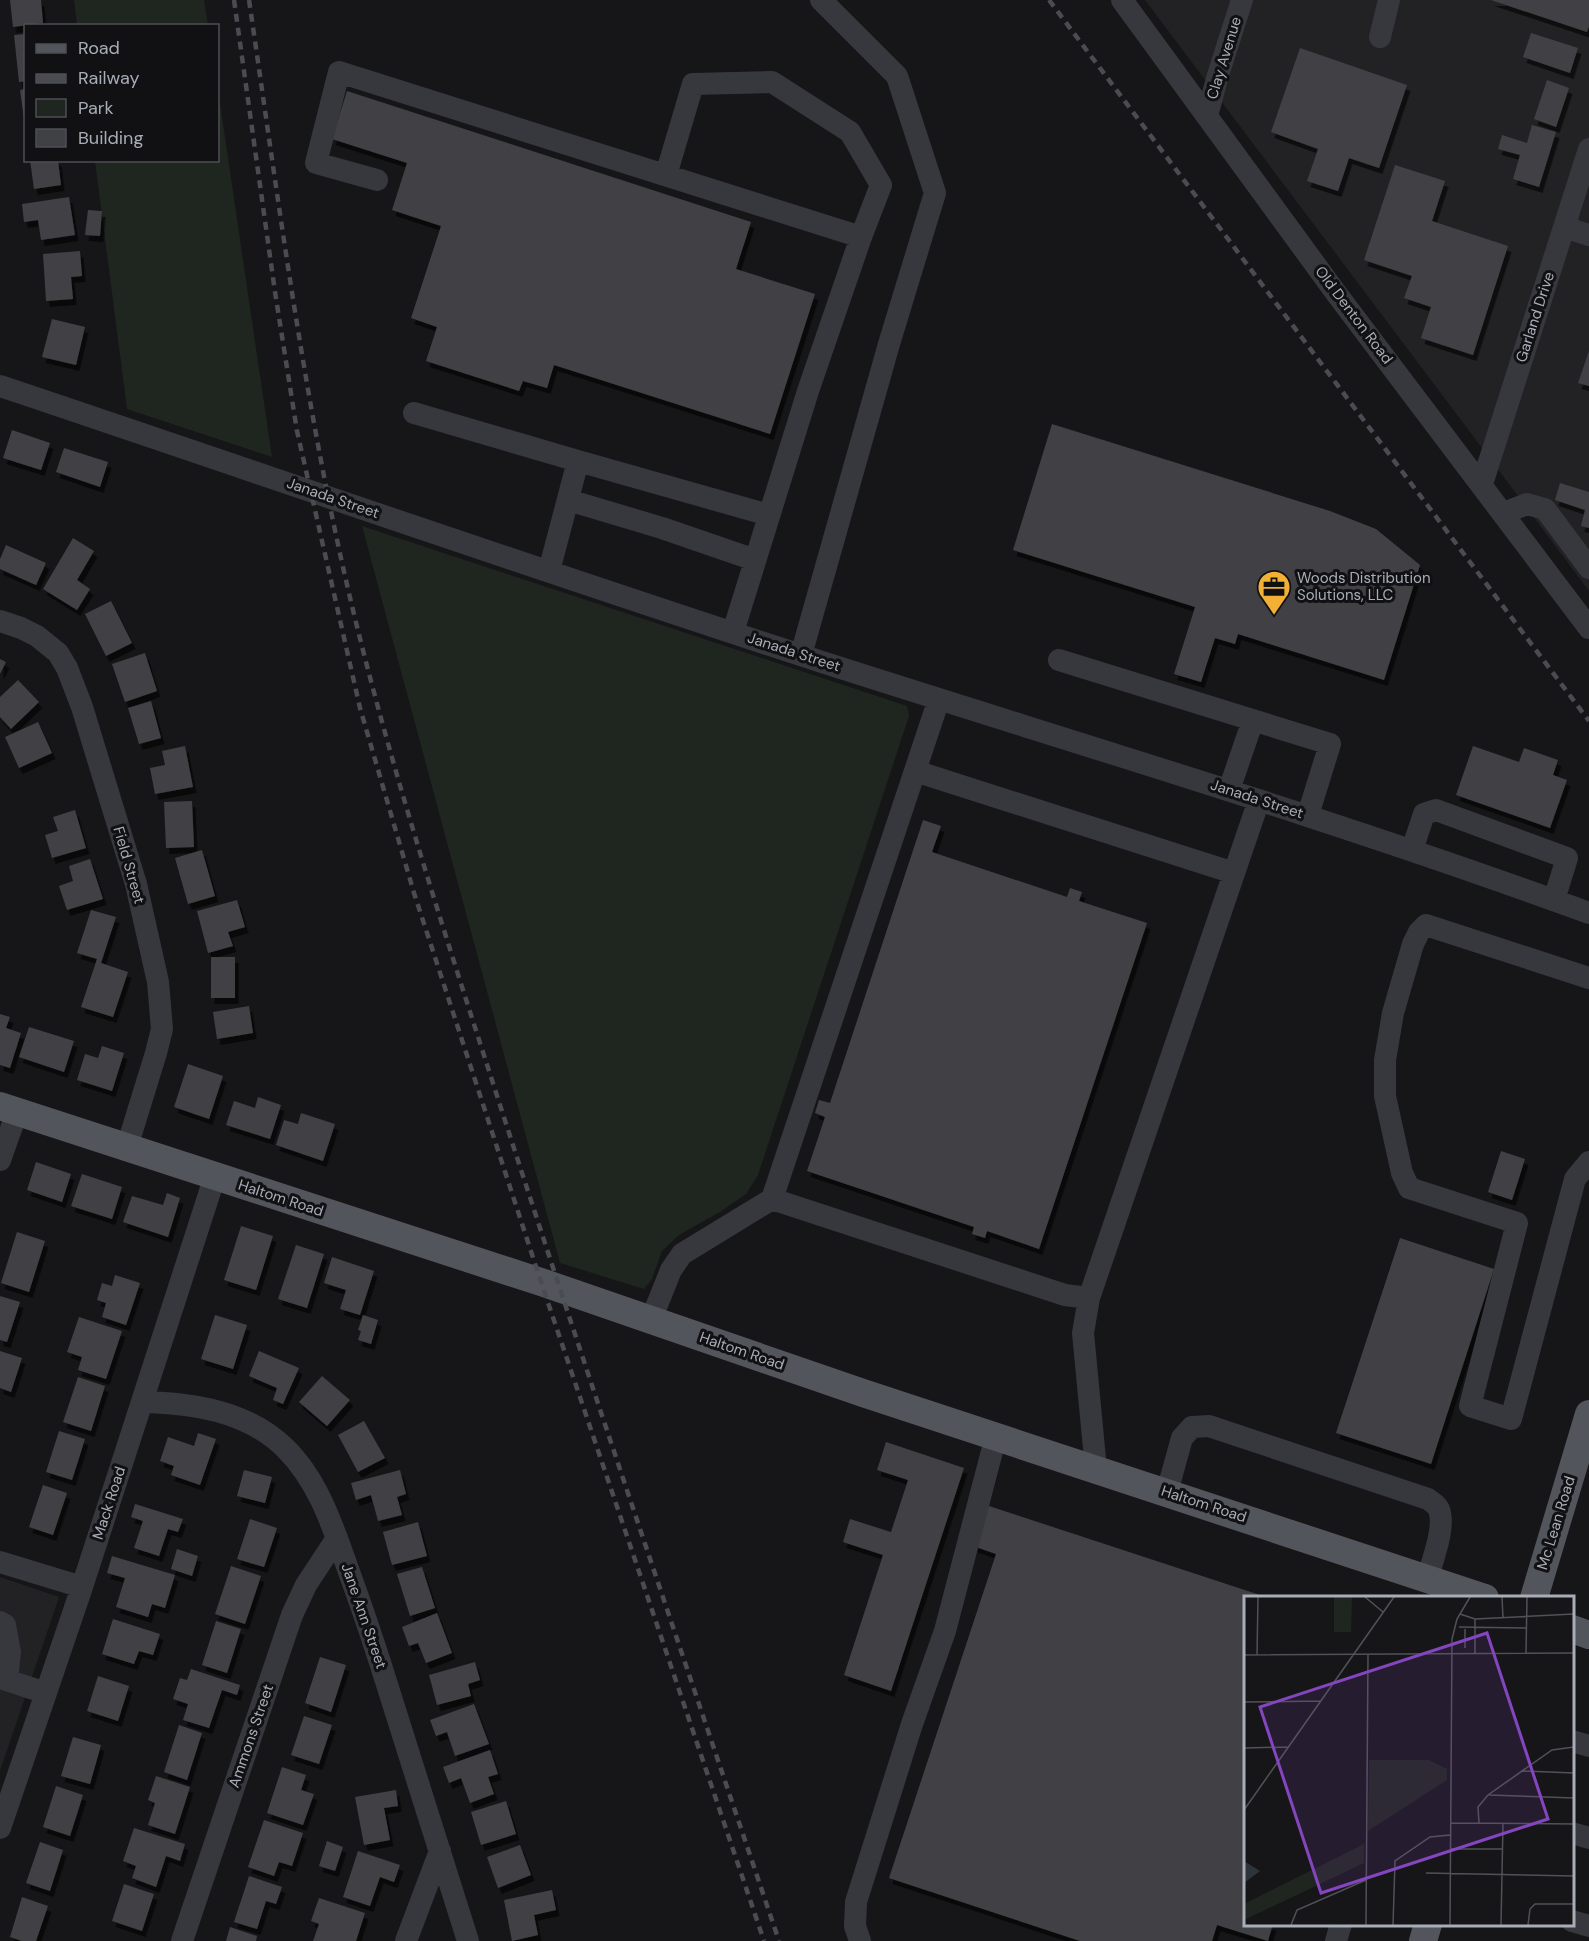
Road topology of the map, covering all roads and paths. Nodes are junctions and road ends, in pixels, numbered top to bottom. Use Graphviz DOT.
graph roads {
  1 [pos="821,0"];
  2 [pos="1122,0"];
  3 [pos="1242,0"];
  4 [pos="1389,0"];
  5 [pos="1380,37"];
  6 [pos="1207,116"];
  7 [pos="1589,149"];
  8 [pos="666,175"];
  9 [pos="377,180"];
  10 [pos="1564,227"];
  11 [pos="1589,235"];
  12 [pos="861,237"];
  13 [pos="0,386"];
  14 [pos="414,413"];
  15 [pos="578,461"];
  16 [pos="1482,484"];
  17 [pos="568,500"];
  18 [pos="1503,513"];
  19 [pos="770,515"];
  20 [pos="755,560"];
  21 [pos="1589,568"];
  22 [pos="549,571"];
  23 [pos="0,621"];
  24 [pos="1589,628"];
  25 [pos="733,632"];
  26 [pos="801,655"];
  27 [pos="1059,660"];
  28 [pos="939,699"];
  29 [pos="1253,720"];
  30 [pos="915,771"];
  31 [pos="1229,790"];
  32 [pos="1259,800"];
  33 [pos="1308,815"];
  34 [pos="1412,850"];
  35 [pos="1234,873"];
  36 [pos="1554,900"];
  37 [pos="1589,913"];
  38 [pos="1589,978"];
  39 [pos="8,1109"];
  40 [pos="126,1147"];
  41 [pos="0,1160"];
  42 [pos="1584,1175"];
  43 [pos="215,1176"];
  44 [pos="772,1199"];
  45 [pos="1089,1298"];
  46 [pos="651,1320"];
  47 [pos="142,1402"];
  48 [pos="1589,1414"];
  49 [pos="996,1436"];
  50 [pos="1096,1469"];
  51 [pos="1167,1492"];
  52 [pos="337,1538"];
  53 [pos="0,1562"];
  54 [pos="1428,1578"];
  55 [pos="82,1587"];
  56 [pos="1479,1596"];
  57 [pos="1535,1596"];
  58 [pos="0,1622"];
  59 [pos="1574,1630"];
  60 [pos="1589,1635"];
  61 [pos="4,1679"];
  62 [pos="46,1693"];
  63 [pos="1574,1742"];
  64 [pos="1589,1746"];
  65 [pos="0,1828"];
  66 [pos="1574,1834"];
  67 [pos="1589,1838"];
  68 [pos="440,1851"];
  69 [pos="1574,1922"];
  70 [pos="1340,1926"];
  71 [pos="1427,1926"];
  72 [pos="1589,1926"];
  73 [pos="182,1941"];
  74 [pos="406,1941"];
  75 [pos="468,1941"];
  76 [pos="860,1941"];
  77 [pos="1336,1941"];
  78 [pos="1422,1941"];
  1 -- 26 [label="street"];
  2 -- 6 [label="street, Old Denton Road"];
  3 -- 6 [label="street, Clay Avenue"];
  4 -- 5 [label="street"];
  6 -- 16 [label="street, Old Denton Road"];
  7 -- 10 [label="street, Garland Drive"];
  8 -- 9 [label="street"];
  8 -- 12 [label="street"];
  8 -- 12 [label="street"];
  10 -- 11 [label="street"];
  10 -- 16 [label="street, Garland Drive"];
  12 -- 19 [label="street"];
  13 -- 22 [label="street, Janada Street"];
  14 -- 15 [label="street"];
  15 -- 17 [label="street"];
  15 -- 19 [label="street"];
  16 -- 18 [label="street, Old Denton Road"];
  17 -- 20 [label="street"];
  17 -- 22 [label="street"];
  18 -- 21 [label="street"];
  18 -- 24 [label="street, Old Denton Road"];
  19 -- 20 [label="street"];
  20 -- 25 [label="street"];
  22 -- 25 [label="street, Janada Street"];
  23 -- 40 [label="street, Field Street"];
  25 -- 26 [label="street, Janada Street"];
  26 -- 28 [label="street, Janada Street"];
  27 -- 29 [label="street"];
  28 -- 30 [label="street"];
  28 -- 31 [label="street, Janada Street"];
  29 -- 31 [label="street"];
  29 -- 33 [label="street"];
  30 -- 35 [label="street"];
  30 -- 44 [label="street"];
  31 -- 32 [label="street, Janada Street"];
  32 -- 33 [label="street, Janada Street"];
  32 -- 35 [label="street"];
  33 -- 34 [label="street, Janada Street"];
  34 -- 36 [label="street, Janada Street"];
  34 -- 36 [label="street"];
  35 -- 45 [label="street"];
  36 -- 37 [label="street, Janada Street"];
  38 -- 42 [label="street"];
  39 -- 40 [label="main road, Haltom Road"];
  39 -- 41 [label="street"];
  40 -- 43 [label="main road, Haltom Road"];
  43 -- 46 [label="main road, Haltom Road"];
  43 -- 47 [label="street, Mack Road"];
  44 -- 45 [label="street"];
  44 -- 46 [label="street"];
  45 -- 50 [label="street"];
  46 -- 49 [label="main road, Haltom Road"];
  47 -- 52 [label="street, Jane Ann Street"];
  47 -- 55 [label="street, Mack Road"];
  48 -- 57 [label="main road, Mc Lean Road"];
  49 -- 50 [label="main road, Haltom Road"];
  49 -- 76 [label="street"];
  50 -- 51 [label="main road, Haltom Road"];
  51 -- 54 [label="main road, Haltom Road"];
  51 -- 54 [label="street"];
  52 -- 68 [label="street, Jane Ann Street"];
  52 -- 73 [label="street, Ammons Street"];
  53 -- 55 [label="street"];
  54 -- 56 [label="main road, Haltom Road"];
  55 -- 62 [label="street, Mack Road"];
  58 -- 61 [label="street"];
  59 -- 60 [label="main road"];
  61 -- 62 [label="street"];
  62 -- 65 [label="street, Mack Road"];
  63 -- 64 [label="street"];
  66 -- 67 [label="street"];
  68 -- 74 [label="street"];
  68 -- 75 [label="street, Jane Ann Street"];
  69 -- 72 [label="street"];
  70 -- 77 [label="street"];
  71 -- 78 [label="main road"];
}
